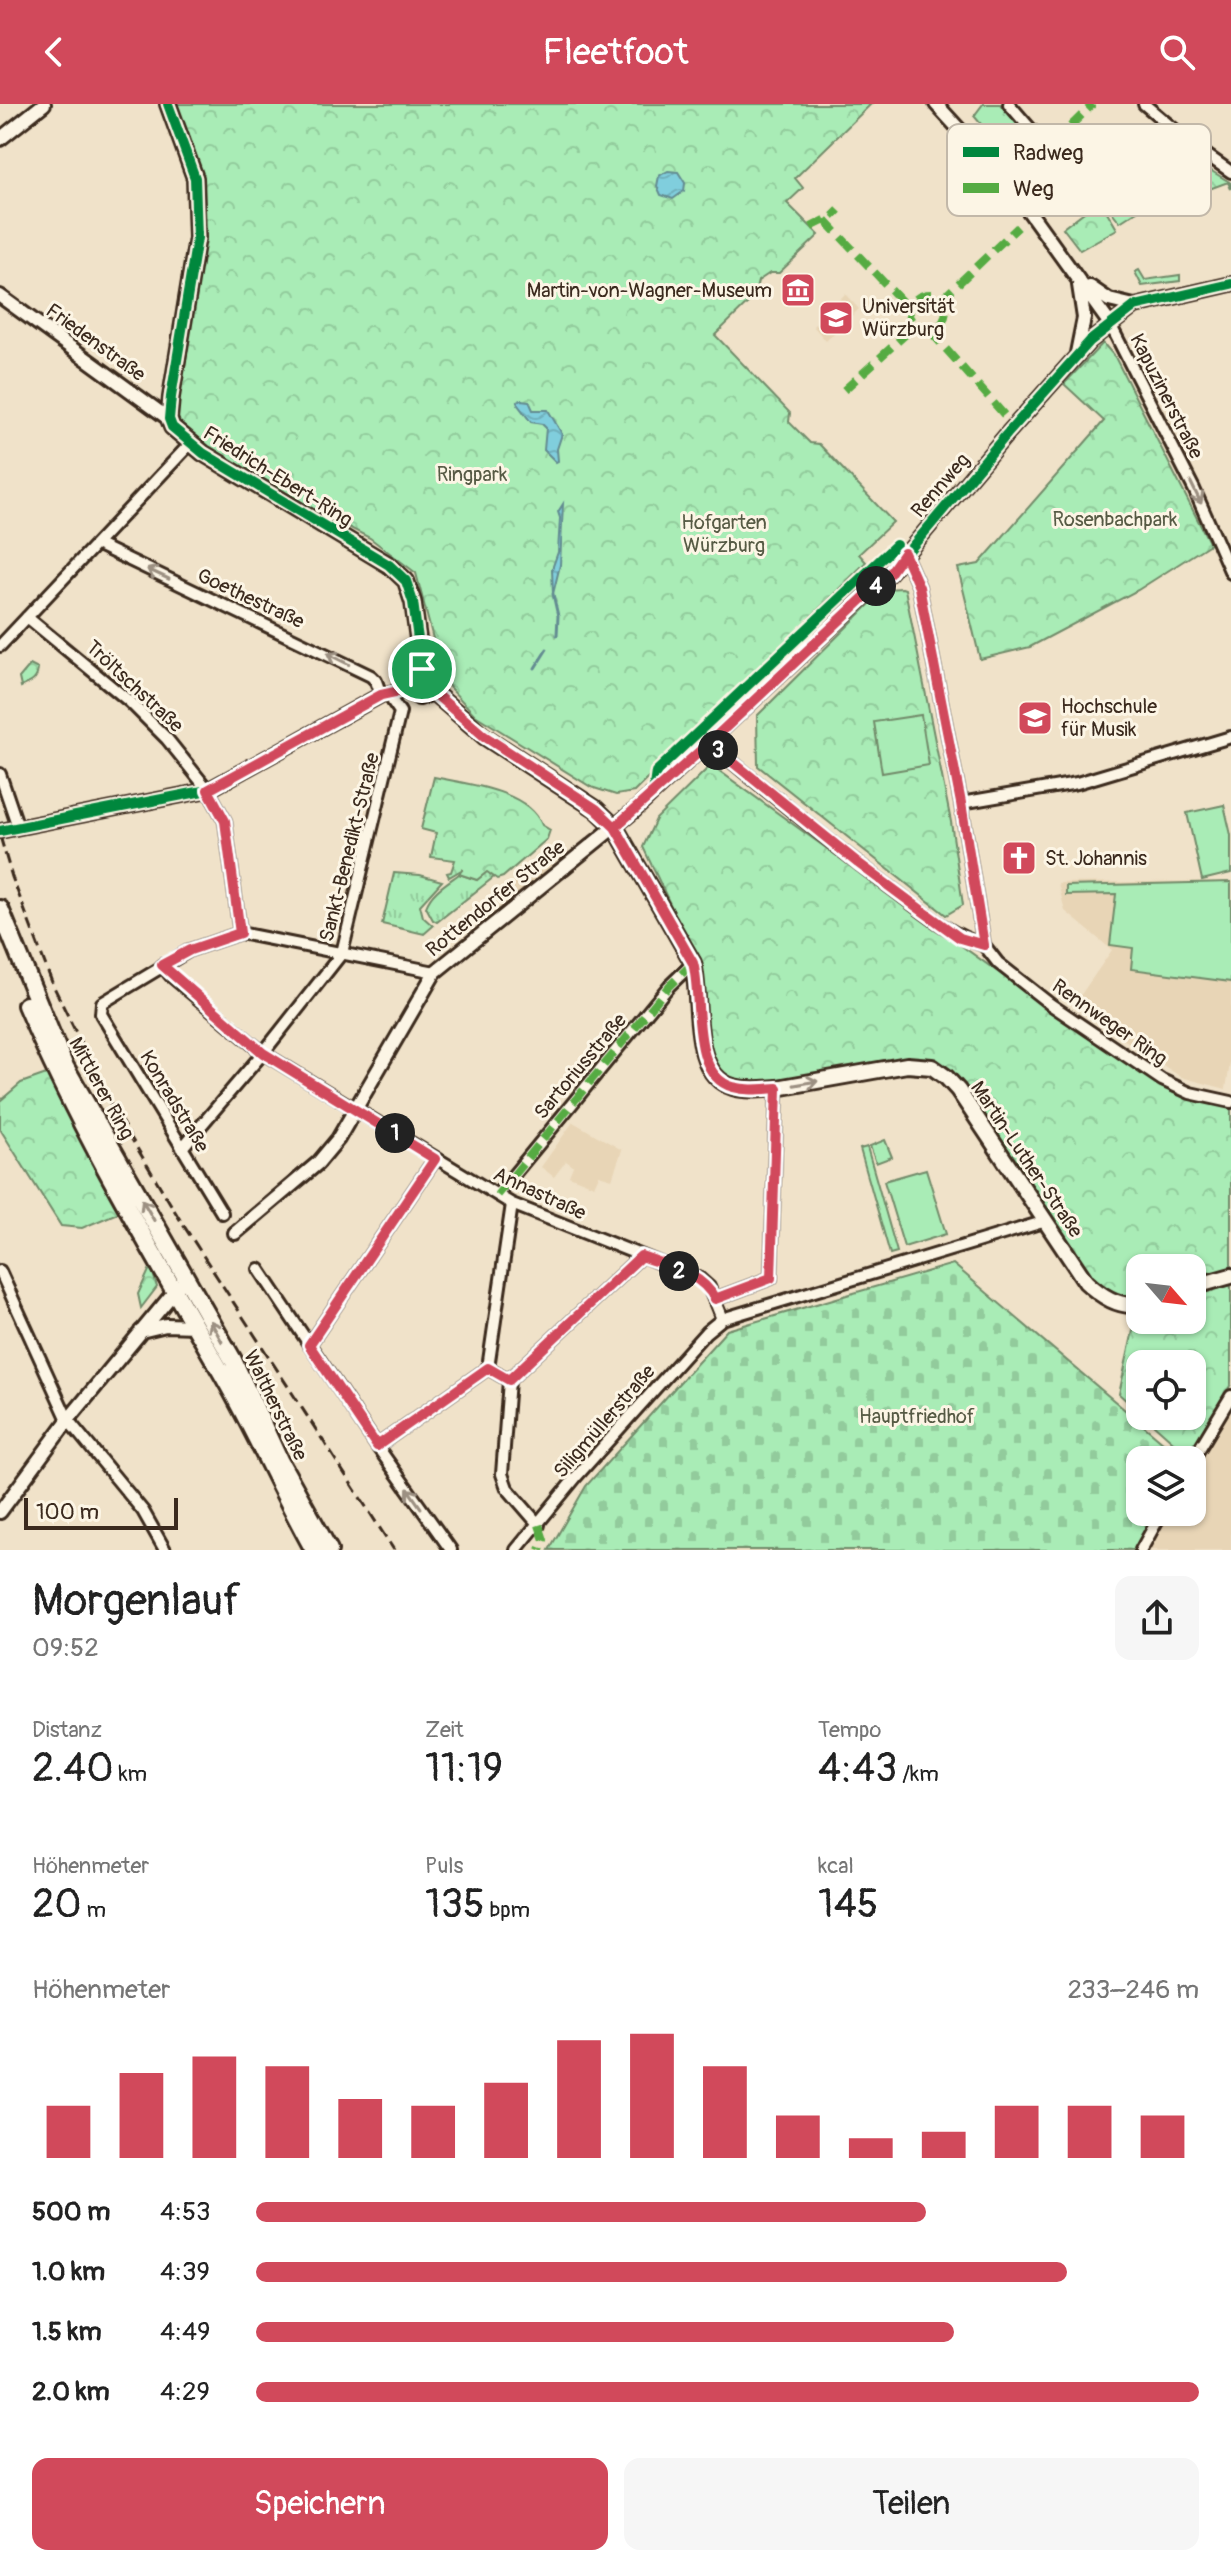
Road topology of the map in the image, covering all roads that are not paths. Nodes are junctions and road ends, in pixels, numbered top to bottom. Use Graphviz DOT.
graph roads {
  1 [pos="44,104"];
  2 [pos="168,104"];
  3 [pos="936,104"];
  4 [pos="1009,104"];
  5 [pos="1144,104"];
  6 [pos="954,124"];
  7 [pos="1026,124"];
  8 [pos="1168,124"];
  9 [pos="0,139"];
  10 [pos="1211,158"];
  11 [pos="1231,172"];
  12 [pos="1033,216"];
  13 [pos="1077,276"];
  14 [pos="1231,284"];
  15 [pos="0,296"];
  16 [pos="1134,306"];
  17 [pos="1110,324"];
  18 [pos="1076,357"];
  19 [pos="169,419"];
  20 [pos="191,443"];
  21 [pos="96,544"];
  22 [pos="904,553"];
  23 [pos="1231,573"];
  24 [pos="27,617"];
  25 [pos="0,646"];
  26 [pos="422,669"];
  27 [pos="409,689"];
  28 [pos="433,692"];
  29 [pos="386,694"];
  30 [pos="1231,737"];
  31 [pos="709,743"];
  32 [pos="0,774"];
  33 [pos="208,790"];
  34 [pos="961,803"];
  35 [pos="18,827"];
  36 [pos="615,827"];
  37 [pos="0,831"];
  38 [pos="0,909"];
  39 [pos="240,933"];
  40 [pos="0,940"];
  41 [pos="984,945"];
  42 [pos="342,953"];
  43 [pos="693,963"];
  44 [pos="162,965"];
  45 [pos="435,972"];
  46 [pos="263,1053"];
  47 [pos="777,1088"];
  48 [pos="1231,1102"];
  49 [pos="357,1109"];
  50 [pos="182,1148"];
  51 [pos="435,1159"];
  52 [pos="497,1195"];
  53 [pos="512,1204"];
  54 [pos="222,1213"];
  55 [pos="1046,1221"];
  56 [pos="235,1233"];
  57 [pos="641,1256"];
  58 [pos="259,1269"];
  59 [pos="0,1271"];
  60 [pos="1231,1276"];
  61 [pos="187,1277"];
  62 [pos="1206,1283"];
  63 [pos="174,1291"];
  64 [pos="715,1299"];
  65 [pos="1126,1305"];
  66 [pos="722,1319"];
  67 [pos="195,1326"];
  68 [pos="141,1331"];
  69 [pos="309,1345"];
  70 [pos="488,1368"];
  71 [pos="509,1380"];
  72 [pos="1231,1396"];
  73 [pos="68,1420"];
  74 [pos="377,1446"];
  75 [pos="1201,1446"];
  76 [pos="0,1512"];
  77 [pos="539,1525"];
  78 [pos="1154,1526"];
  79 [pos="165,1550"];
  80 [pos="314,1550"];
  81 [pos="329,1550"];
  82 [pos="451,1550"];
  83 [pos="516,1550"];
  84 [pos="1141,1550"];
  1 -- 9 [label="street"];
  2 -- 19 [label="main road"];
  3 -- 6 [label="street"];
  4 -- 7 [label="street"];
  5 -- 8 [label="street"];
  10 -- 11 [label="street"];
  12 -- 13 [label="street"];
  13 -- 16 [label="street"];
  13 -- 17 [label="street"];
  13 -- 18 [label="street"];
  14 -- 16 [label="street"];
  15 -- 19 [label="street, Friedenstraße"];
  16 -- 17 [label="street, Rennweg"];
  17 -- 18 [label="street, Rennweg"];
  17 -- 23 [label="street, Kapuzinerstraße, one-way"];
  18 -- 22 [label="street, Rennweg"];
  19 -- 20 [label="main road, Friedrich-Ebert-Ring"];
  20 -- 21 [label="street"];
  20 -- 26 [label="main road, Friedrich-Ebert-Ring"];
  21 -- 24 [label="street"];
  29 -- 21 [label="street, Goethestraße, one-way"];
  22 -- 31 [label="street, Rennweg"];
  22 -- 34 [label="street"];
  24 -- 25 [label="street"];
  24 -- 33 [label="street, Tröltschstraße"];
  26 -- 27 [label="main road"];
  26 -- 28 [label="main road, Friedrich-Ebert-Ring"];
  27 -- 28 [label="main road"];
  27 -- 29 [label="street"];
  28 -- 36 [label="main road, Friedrich-Ebert-Ring"];
  29 -- 33 [label="street"];
  29 -- 42 [label="street, Sankt-Benedikt-Straße"];
  30 -- 34 [label="street"];
  31 -- 36 [label="street, Rennweg"];
  31 -- 41 [label="street"];
  32 -- 35 [label="street"];
  33 -- 35 [label="street"];
  33 -- 39 [label="street, Tröltschstraße"];
  34 -- 41 [label="street"];
  35 -- 37 [label="street"];
  36 -- 43 [label="main road, Martin-Luther-Straße"];
  36 -- 45 [label="street, Rottendorfer Straße"];
  61 -- 38 [label="main road, Mittlerer Ring, one-way"];
  39 -- 42 [label="street"];
  39 -- 44 [label="street"];
  40 -- 63 [label="main road, Mittlerer Ring"];
  41 -- 48 [label="street, Rennweger Ring"];
  42 -- 45 [label="street"];
  42 -- 46 [label="street, Sankt-Benedikt-Straße"];
  43 -- 47 [label="main road, Martin-Luther-Straße"];
  43 -- 52 [label="street, Sartoriusstraße"];
  44 -- 46 [label="street, Annastraße"];
  44 -- 50 [label="street, Konradstraße"];
  45 -- 49 [label="street, Rottendorfer Straße"];
  46 -- 49 [label="street, Annastraße"];
  46 -- 50 [label="street, Sankt-Benedikt-Straße"];
  47 -- 55 [label="main road, Martin-Luther-Straße, one-way"];
  47 -- 64 [label="street"];
  49 -- 51 [label="street, Annastraße"];
  49 -- 56 [label="street, Rottendorfer Straße"];
  50 -- 54 [label="street, Konradstraße"];
  51 -- 52 [label="street, Annastraße"];
  51 -- 69 [label="street"];
  52 -- 53 [label="street, Annastraße"];
  53 -- 57 [label="street, Annastraße"];
  53 -- 70 [label="street"];
  55 -- 65 [label="main road, Martin-Luther-Straße"];
  55 -- 66 [label="street"];
  57 -- 64 [label="street, Annastraße"];
  57 -- 71 [label="street"];
  58 -- 69 [label="street"];
  59 -- 73 [label="street"];
  60 -- 62 [label="main road"];
  61 -- 63 [label="street"];
  81 -- 61 [label="main road, Waltherstraße, one-way"];
  63 -- 67 [label="main road, Waltherstraße"];
  63 -- 68 [label="street"];
  64 -- 66 [label="street, Annastraße"];
  66 -- 77 [label="street, Siligmüllerstraße"];
  67 -- 68 [label="street"];
  67 -- 80 [label="main road, Waltherstraße"];
  68 -- 73 [label="street"];
  69 -- 74 [label="street"];
  70 -- 71 [label="street"];
  70 -- 74 [label="street"];
  71 -- 77 [label="street"];
  72 -- 75 [label="street"];
  73 -- 76 [label="street"];
  73 -- 79 [label="street"];
  82 -- 74 [label="street, one-way"];
  77 -- 83 [label="street, Siligmüllerstraße"];
  78 -- 84 [label="street"];
}
